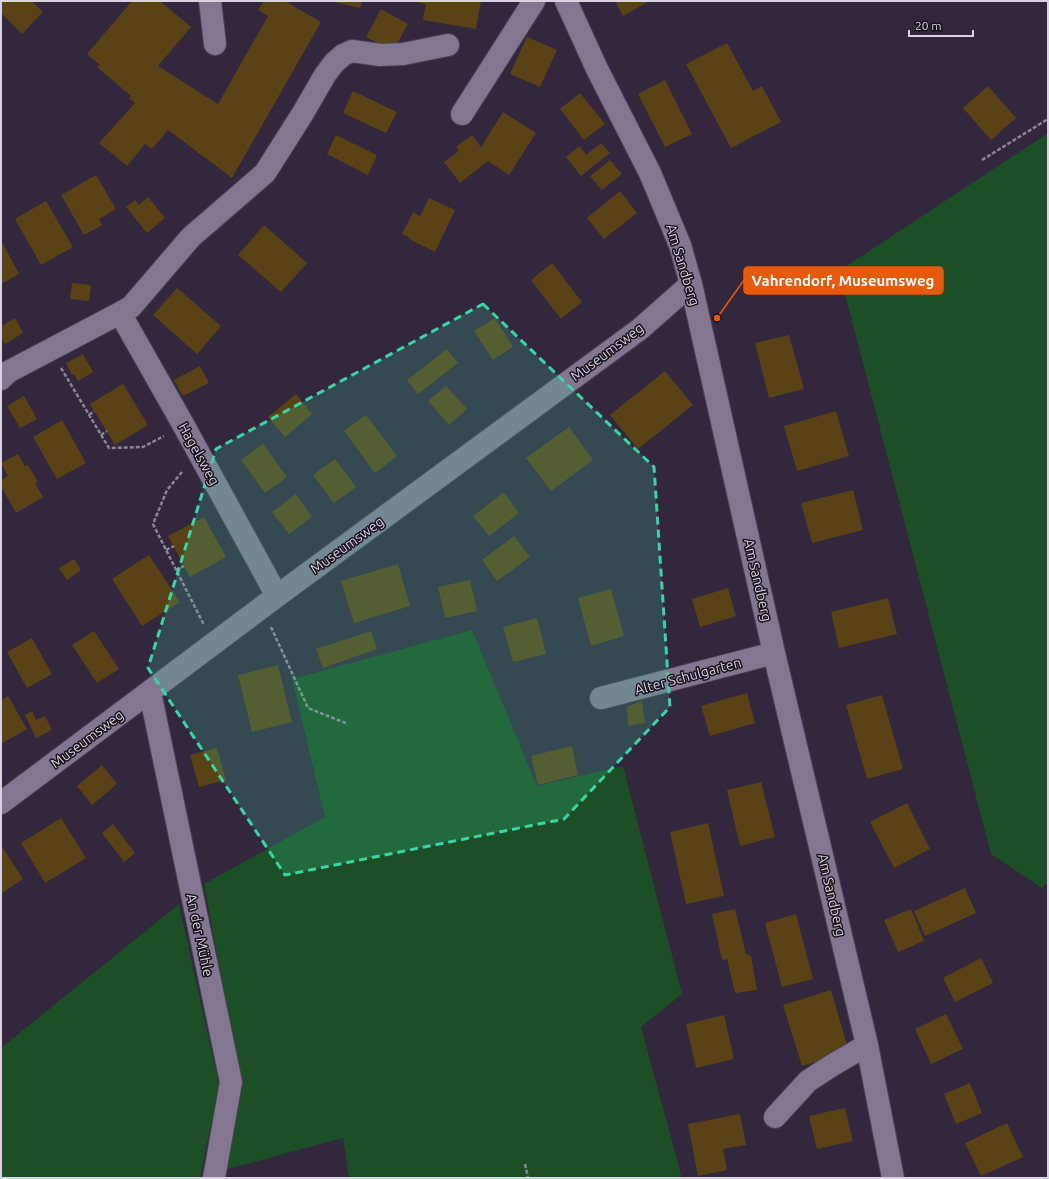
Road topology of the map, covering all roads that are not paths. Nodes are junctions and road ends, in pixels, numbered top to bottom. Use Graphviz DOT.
graph roads {
  1 [pos="210,1"];
  2 [pos="534,1"];
  3 [pos="566,1"];
  4 [pos="215,44"];
  5 [pos="448,45"];
  6 [pos="462,114"];
  7 [pos="691,284"];
  8 [pos="120,313"];
  9 [pos="1,379"];
  10 [pos="270,602"];
  11 [pos="774,653"];
  12 [pos="150,692"];
  13 [pos="601,698"];
  14 [pos="1,803"];
  15 [pos="867,1044"];
  16 [pos="776,1117"];
  17 [pos="214,1178"];
  18 [pos="893,1178"];
  1 -- 4 [label="street"];
  2 -- 6 [label="street"];
  3 -- 7 [label="street, Am Sandberg"];
  5 -- 8 [label="street"];
  7 -- 10 [label="street, Museumsweg"];
  7 -- 11 [label="street, Am Sandberg"];
  8 -- 9 [label="street"];
  8 -- 10 [label="street, Hagelsweg"];
  10 -- 12 [label="street, Museumsweg"];
  11 -- 13 [label="street, Alter Schulgarten"];
  11 -- 15 [label="street, Am Sandberg"];
  12 -- 14 [label="street, Museumsweg"];
  12 -- 17 [label="street, An der Mühle"];
  15 -- 16 [label="street"];
  15 -- 18 [label="street, Am Sandberg"];
}
